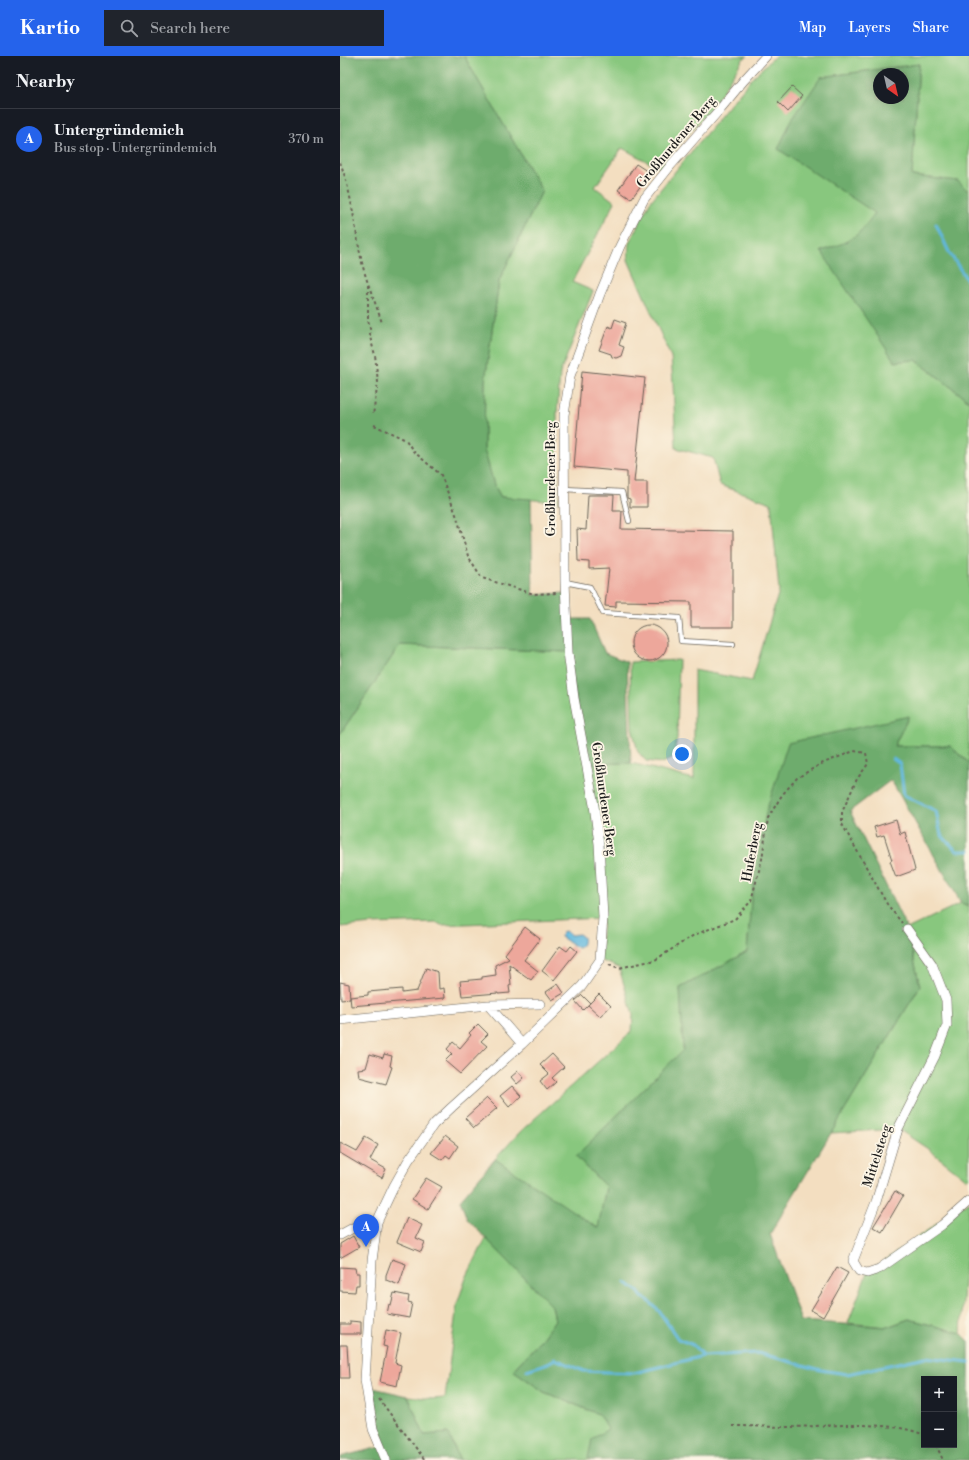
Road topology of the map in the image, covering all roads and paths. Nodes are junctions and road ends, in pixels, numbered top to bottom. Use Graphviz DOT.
graph roads {
  1 [pos="766,56"];
  2 [pos="340,162"];
  3 [pos="368,283"];
  4 [pos="382,322"];
  5 [pos="373,415"];
  6 [pos="374,425"];
  7 [pos="564,489"];
  8 [pos="629,521"];
  9 [pos="565,582"];
  10 [pos="565,593"];
  11 [pos="733,644"];
  12 [pos="907,929"];
  13 [pos="600,960"];
  14 [pos="540,1004"];
  15 [pos="488,1005"];
  16 [pos="340,1020"];
  17 [pos="522,1044"];
  18 [pos="969,1201"];
  19 [pos="377,1222"];
  20 [pos="340,1235"];
  21 [pos="379,1399"];
  22 [pos="732,1426"];
  23 [pos="921,1434"];
  24 [pos="937,1448"];
  25 [pos="386,1460"];
  26 [pos="425,1460"];
  27 [pos="943,1460"];
  1 -- 7 [label="street, Großhurdener Berg"];
  2 -- 3 [label="path"];
  3 -- 4 [label="path"];
  3 -- 5 [label="path"];
  6 -- 10 [label="path"];
  7 -- 8 [label="lane"];
  7 -- 9 [label="street, Großhurdener Berg"];
  9 -- 10 [label="street, Großhurdener Berg"];
  9 -- 11 [label="lane"];
  10 -- 13 [label="street, Großhurdener Berg"];
  12 -- 13 [label="path, Huferberg"];
  12 -- 18 [label="street, Mittelsteeg"];
  13 -- 17 [label="street"];
  14 -- 15 [label="street"];
  15 -- 16 [label="street"];
  15 -- 17 [label="street"];
  17 -- 19 [label="street"];
  19 -- 20 [label="street"];
  19 -- 25 [label="street"];
  21 -- 26 [label="path"];
  22 -- 23 [label="path"];
  24 -- 27 [label="path"];
}
